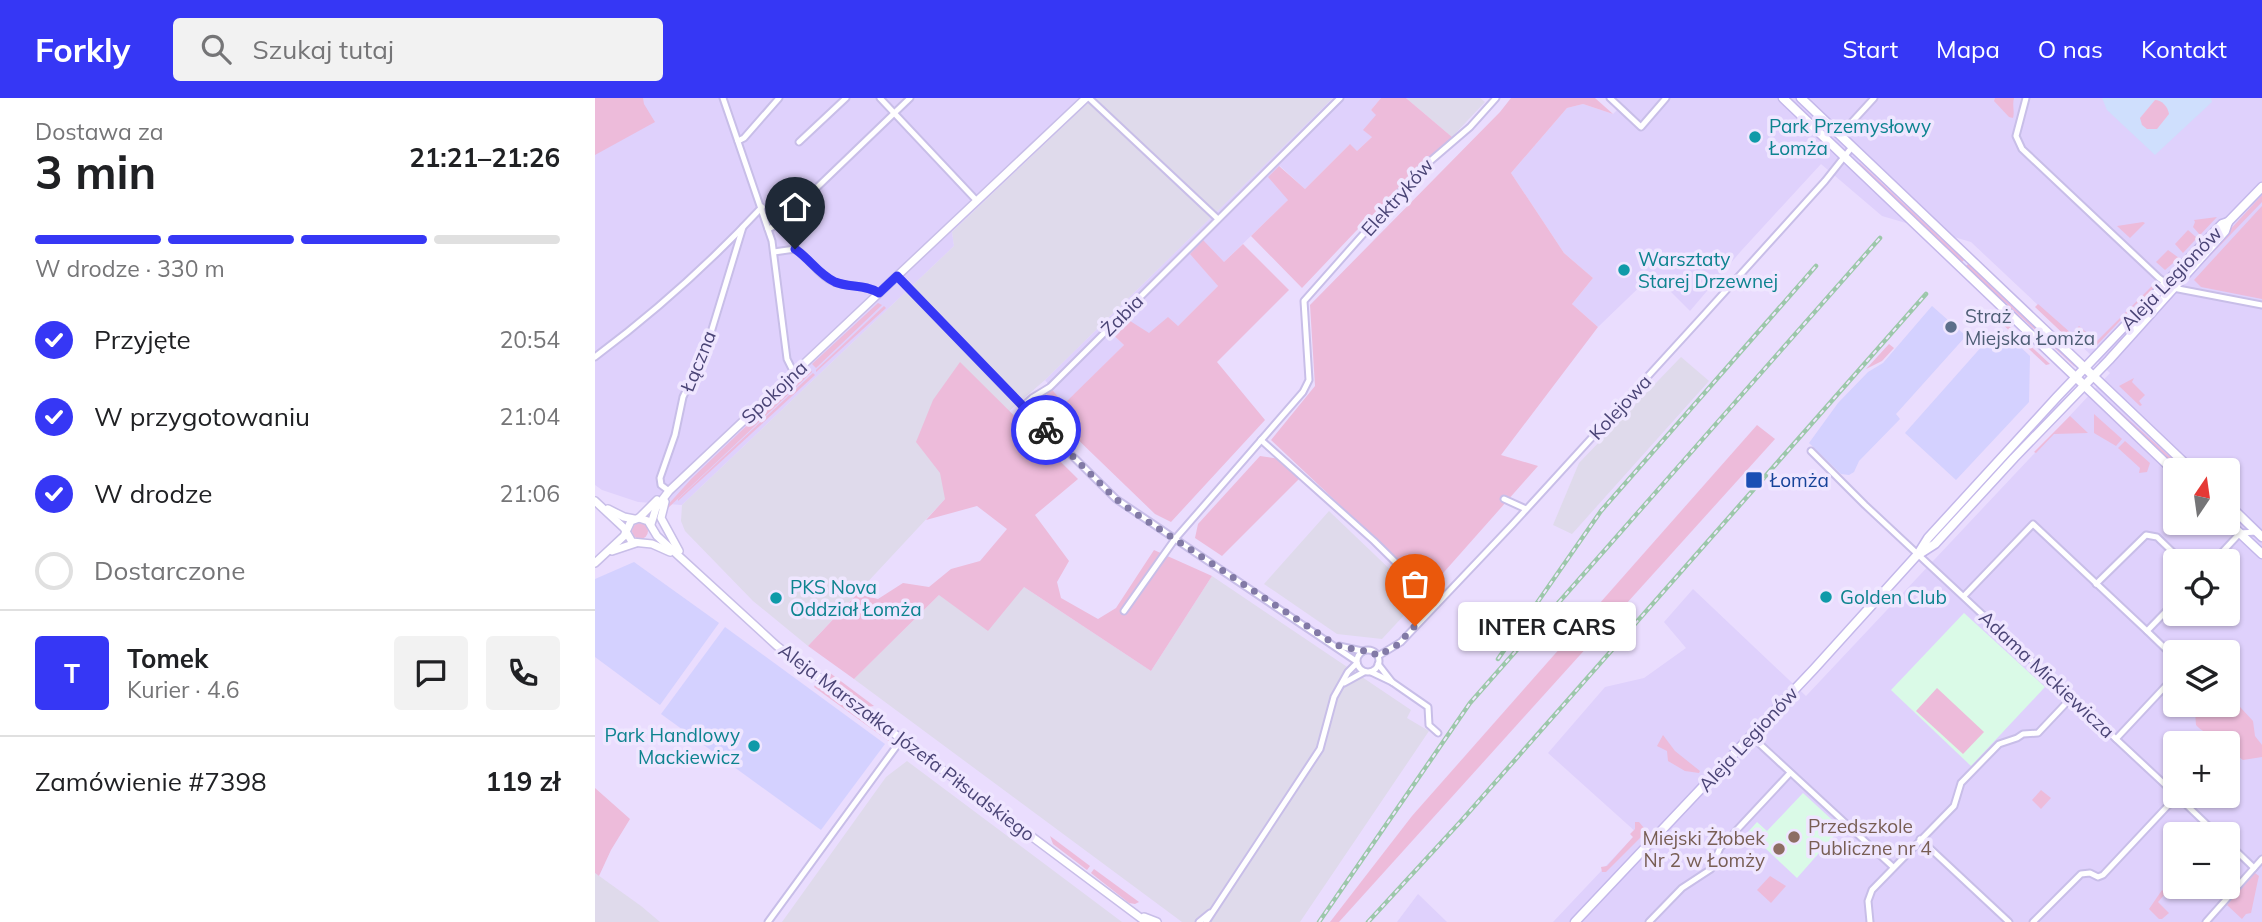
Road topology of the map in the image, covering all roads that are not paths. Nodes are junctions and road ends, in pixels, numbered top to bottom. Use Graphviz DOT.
graph roads {
  1 [pos="723,98"];
  2 [pos="779,98"];
  3 [pos="846,98"];
  4 [pos="880,98"];
  5 [pos="910,98"];
  6 [pos="1087,98"];
  7 [pos="1340,98"];
  8 [pos="1496,98"];
  9 [pos="1610,98"];
  10 [pos="1666,98"];
  11 [pos="1783,98"];
  12 [pos="1801,98"];
  13 [pos="1874,98"];
  14 [pos="2026,98"];
  15 [pos="894,113"];
  16 [pos="1840,135"];
  17 [pos="738,141"];
  18 [pos="799,142"];
  19 [pos="1852,147"];
  20 [pos="1844,157"];
  21 [pos="2262,187"];
  22 [pos="977,200"];
  23 [pos="761,207"];
  24 [pos="1218,219"];
  25 [pos="743,227"];
  26 [pos="768,229"];
  27 [pos="774,252"];
  28 [pos="897,276"];
  29 [pos="2170,285"];
  30 [pos="879,293"];
  31 [pos="2262,305"];
  32 [pos="595,358"];
  33 [pos="2084,369"];
  34 [pos="794,373"];
  35 [pos="2093,377"];
  36 [pos="2075,378"];
  37 [pos="2084,387"];
  38 [pos="1023,406"];
  39 [pos="1261,440"];
  40 [pos="1811,451"];
  41 [pos="2179,458"];
  42 [pos="2163,461"];
  43 [pos="669,491"];
  44 [pos="1504,499"];
  45 [pos="598,503"];
  46 [pos="1526,509"];
  47 [pos="2240,516"];
  48 [pos="636,518"];
  49 [pos="651,527"];
  50 [pos="626,531"];
  51 [pos="2240,533"];
  52 [pos="2260,534"];
  53 [pos="2237,536"];
  54 [pos="1175,539"];
  55 [pos="640,543"];
  56 [pos="2169,549"];
  57 [pos="2225,549"];
  58 [pos="608,552"];
  59 [pos="1919,554"];
  60 [pos="2262,554"];
  61 [pos="683,559"];
  62 [pos="595,563"];
  63 [pos="2096,584"];
  64 [pos="1964,596"];
  65 [pos="1437,603"];
  66 [pos="1124,611"];
  67 [pos="2163,614"];
  68 [pos="2147,631"];
  69 [pos="1336,645"];
  70 [pos="2163,647"];
  71 [pos="1362,651"];
  72 [pos="1378,656"];
  73 [pos="1356,662"];
  74 [pos="1378,664"];
  75 [pos="1367,672"];
  76 [pos="1392,682"];
  77 [pos="1344,683"];
  78 [pos="2163,689"];
  79 [pos="2071,698"];
  80 [pos="1439,733"];
  81 [pos="1751,736"];
  82 [pos="2116,739"];
  83 [pos="901,740"];
  84 [pos="1790,773"];
  85 [pos="2163,784"];
  86 [pos="2165,808"];
  87 [pos="2189,808"];
  88 [pos="2204,822"];
  89 [pos="1920,839"];
  90 [pos="2240,855"];
  91 [pos="2262,859"];
  92 [pos="1893,867"];
  93 [pos="2254,868"];
  94 [pos="1210,913"];
  95 [pos="1140,916"];
  96 [pos="2004,920"];
  97 [pos="768,922"];
  98 [pos="1146,922"];
  99 [pos="1157,922"];
  100 [pos="1199,922"];
  101 [pos="1206,922"];
  102 [pos="1575,922"];
  103 [pos="1649,922"];
  104 [pos="1870,922"];
  105 [pos="2033,922"];
  106 [pos="2206,922"];
  1 -- 17 [label="street"];
  2 -- 17 [label="street"];
  3 -- 18 [label="street"];
  4 -- 15 [label="street"];
  5 -- 15 [label="street"];
  6 -- 22 [label="street, Spokojna"];
  6 -- 24 [label="street"];
  7 -- 24 [label="street, Żabia"];
  8 -- 39 [label="street, Elektryków"];
  9 -- 10 [label="street"];
  11 -- 20 [label="main road"];
  12 -- 16 [label="main road"];
  13 -- 16 [label="street"];
  14 -- 29 [label="street"];
  15 -- 22 [label="street"];
  15 -- 26 [label="street"];
  16 -- 19 [label="main road"];
  17 -- 23 [label="street"];
  19 -- 20 [label="street, Kolejowa"];
  19 -- 33 [label="main road"];
  20 -- 36 [label="main road"];
  20 -- 46 [label="street, Kolejowa"];
  21 -- 29 [label="main road, Aleja Legionów"];
  22 -- 28 [label="street, Spokojna"];
  23 -- 25 [label="street"];
  23 -- 26 [label="street"];
  24 -- 38 [label="street, Żabia"];
  25 -- 32 [label="street"];
  25 -- 43 [label="street, Łączna"];
  26 -- 27 [label="street"];
  27 -- 30 [label="street"];
  27 -- 34 [label="street"];
  28 -- 30 [label="street, Spokojna"];
  28 -- 38 [label="street"];
  29 -- 31 [label="street"];
  29 -- 33 [label="main road, Aleja Legionów"];
  29 -- 35 [label="main road, Aleja Legionów"];
  30 -- 34 [label="street, Spokojna"];
  33 -- 35 [label="main road"];
  33 -- 36 [label="main road, Aleja Legionów"];
  34 -- 43 [label="street, Spokojna"];
  35 -- 37 [label="main road, Aleja Legionów"];
  35 -- 41 [label="main road"];
  36 -- 37 [label="main road"];
  36 -- 59 [label="main road, Aleja Legionów"];
  37 -- 42 [label="main road"];
  37 -- 59 [label="main road, Aleja Legionów"];
  38 -- 54 [label="street"];
  39 -- 54 [label="street"];
  39 -- 65 [label="street"];
  40 -- 59 [label="street, Adama Mickiewicza"];
  43 -- 48 [label="street, Spokojna"];
  43 -- 49 [label="street, Spokojna"];
  43 -- 61 [label="street"];
  44 -- 46 [label="street"];
  45 -- 48 [label="street, Aleja Marszałka Józefa Piłsudskiego"];
  45 -- 50 [label="street, Aleja Marszałka Józefa Piłsudskiego"];
  46 -- 65 [label="street, Kolejowa"];
  47 -- 52 [label="main road"];
  48 -- 49 [label="street, Aleja Marszałka Józefa Piłsudskiego"];
  48 -- 50 [label="street"];
  49 -- 55 [label="street"];
  49 -- 61 [label="street, Aleja Marszałka Józefa Piłsudskiego"];
  50 -- 55 [label="street, Aleja Marszałka Józefa Piłsudskiego"];
  50 -- 58 [label="street"];
  51 -- 52 [label="street"];
  51 -- 60 [label="main road"];
  53 -- 57 [label="street"];
  54 -- 66 [label="street"];
  54 -- 69 [label="street"];
  55 -- 58 [label="street"];
  55 -- 61 [label="street, Aleja Marszałka Józefa Piłsudskiego"];
  56 -- 63 [label="street"];
  58 -- 62 [label="street"];
  59 -- 64 [label="street, Adama Mickiewicza"];
  59 -- 81 [label="main road, Aleja Legionów"];
  61 -- 83 [label="street, Aleja Marszałka Józefa Piłsudskiego"];
  63 -- 64 [label="street"];
  63 -- 68 [label="street"];
  64 -- 79 [label="street, Adama Mickiewicza"];
  65 -- 72 [label="street, Kolejowa"];
  67 -- 68 [label="street"];
  68 -- 70 [label="street"];
  69 -- 71 [label="street"];
  69 -- 73 [label="street"];
  71 -- 72 [label="street"];
  71 -- 73 [label="street"];
  72 -- 74 [label="street"];
  73 -- 75 [label="street"];
  73 -- 77 [label="street"];
  74 -- 75 [label="street"];
  74 -- 76 [label="street"];
  75 -- 76 [label="street"];
  75 -- 77 [label="street"];
  76 -- 80 [label="street"];
  77 -- 94 [label="street"];
  78 -- 82 [label="street"];
  79 -- 82 [label="street, Adama Mickiewicza"];
  79 -- 89 [label="street"];
  81 -- 84 [label="street"];
  81 -- 102 [label="main road, Aleja Legionów"];
  82 -- 85 [label="street, Adama Mickiewicza"];
  83 -- 95 [label="street, Aleja Marszałka Józefa Piłsudskiego"];
  83 -- 97 [label="street"];
  84 -- 92 [label="street"];
  84 -- 103 [label="street"];
  86 -- 105 [label="street"];
  87 -- 88 [label="street, Adama Mickiewicza"];
  89 -- 92 [label="street"];
  89 -- 96 [label="street"];
  90 -- 93 [label="street"];
  91 -- 93 [label="street"];
  92 -- 104 [label="street"];
  93 -- 106 [label="street"];
  94 -- 100 [label="street"];
  94 -- 101 [label="street"];
  95 -- 98 [label="street, Aleja Marszałka Józefa Piłsudskiego"];
  95 -- 99 [label="street, Aleja Marszałka Józefa Piłsudskiego"];
}
